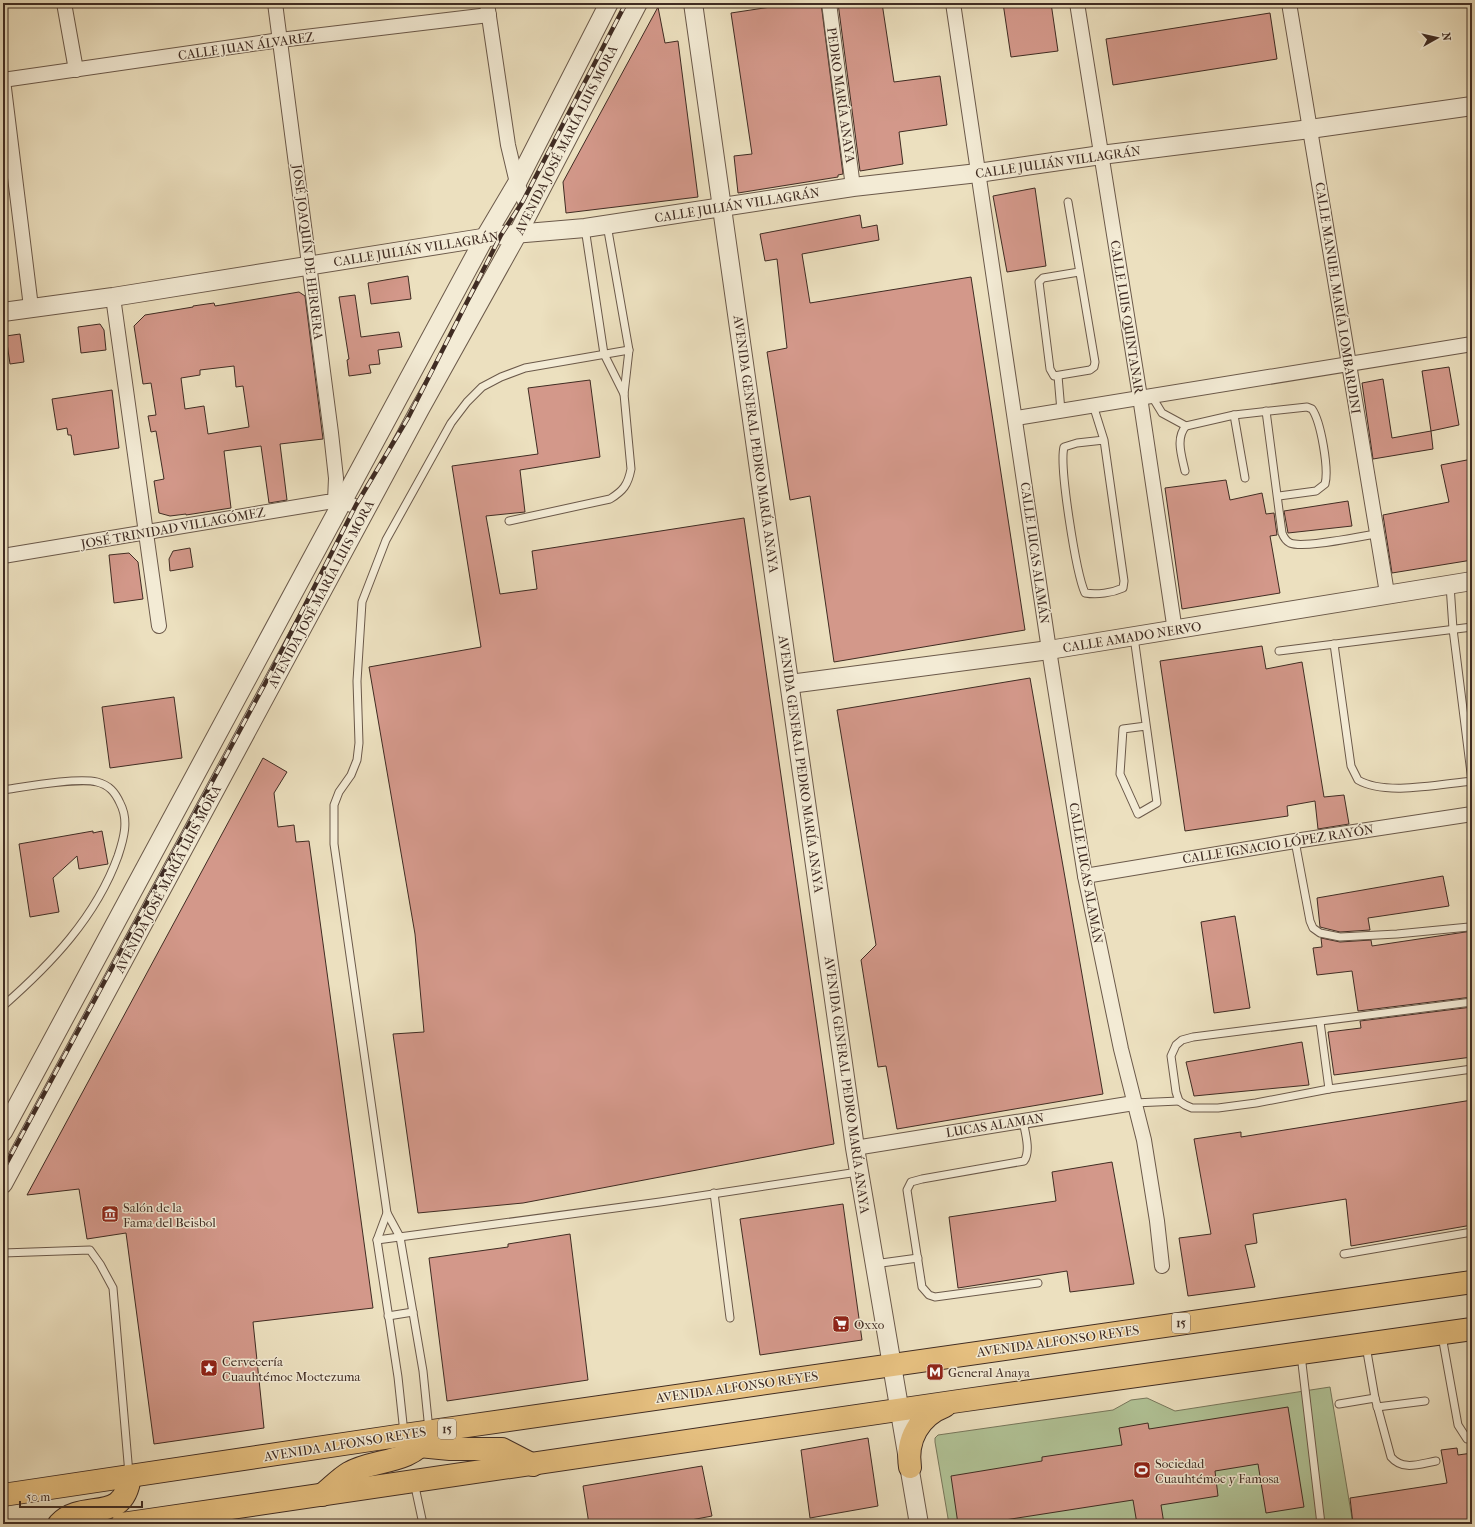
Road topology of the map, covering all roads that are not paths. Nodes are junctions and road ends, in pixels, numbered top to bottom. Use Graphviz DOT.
graph roads {
  1 [pos="64,3"];
  2 [pos="275,3"];
  3 [pos="609,3"];
  4 [pos="638,3"];
  5 [pos="693,3"];
  6 [pos="829,3"];
  7 [pos="953,3"];
  8 [pos="1077,3"];
  9 [pos="1289,3"];
  10 [pos="488,9"];
  11 [pos="280,40"];
  12 [pos="76,70"];
  13 [pos="3,80"];
  14 [pos="1472,106"];
  15 [pos="1310,129"];
  16 [pos="1101,155"];
  17 [pos="978,173"];
  18 [pos="517,183"];
  19 [pos="854,187"];
  20 [pos="1068,202"];
  21 [pos="722,207"];
  22 [pos="529,212"];
  23 [pos="607,225"];
  24 [pos="585,228"];
  25 [pos="518,232"];
  26 [pos="485,237"];
  27 [pos="310,266"];
  28 [pos="1079,272"];
  29 [pos="114,297"];
  30 [pos="31,307"];
  31 [pos="3,312"];
  32 [pos="1472,344"];
  33 [pos="628,350"];
  34 [pos="604,354"];
  35 [pos="1349,363"];
  36 [pos="1058,376"];
  37 [pos="624,394"];
  38 [pos="1145,396"];
  39 [pos="1093,406"];
  40 [pos="1061,411"];
  41 [pos="1266,411"];
  42 [pos="1234,415"];
  43 [pos="1016,418"];
  44 [pos="1186,426"];
  45 [pos="1104,440"];
  46 [pos="1185,472"];
  47 [pos="1245,478"];
  48 [pos="1279,496"];
  49 [pos="339,502"];
  50 [pos="365,511"];
  51 [pos="509,521"];
  52 [pos="145,533"];
  53 [pos="1377,534"];
  54 [pos="3,556"];
  55 [pos="1472,581"];
  56 [pos="1450,584"];
  57 [pos="1387,594"];
  58 [pos="159,626"];
  59 [pos="1472,627"];
  60 [pos="1453,629"];
  61 [pos="1175,631"];
  62 [pos="1134,637"];
  63 [pos="1334,644"];
  64 [pos="1049,650"];
  65 [pos="1279,651"];
  66 [pos="790,684"];
  67 [pos="1146,726"];
  68 [pos="1472,781"];
  69 [pos="3,790"];
  70 [pos="1472,814"];
  71 [pos="1295,840"];
  72 [pos="1085,876"];
  73 [pos="1469,926"];
  74 [pos="1472,1002"];
  75 [pos="3,1006"];
  76 [pos="1320,1022"];
  77 [pos="1472,1069"];
  78 [pos="1329,1089"];
  79 [pos="1179,1101"];
  80 [pos="1134,1103"];
  81 [pos="1023,1120"];
  82 [pos="3,1132"];
  83 [pos="855,1148"];
  84 [pos="859,1172"];
  85 [pos="3,1184"];
  86 [pos="714,1193"];
  87 [pos="387,1213"];
  88 [pos="1472,1232"];
  89 [pos="400,1237"];
  90 [pos="377,1240"];
  91 [pos="3,1253"];
  92 [pos="1344,1254"];
  93 [pos="918,1258"];
  94 [pos="874,1264"];
  95 [pos="1162,1266"];
  96 [pos="1472,1282"];
  97 [pos="1038,1284"];
  98 [pos="413,1312"];
  99 [pos="388,1316"];
  100 [pos="730,1318"];
  101 [pos="1472,1329"];
  102 [pos="1442,1334"];
  103 [pos="1366,1344"];
  104 [pos="1301,1353"];
  105 [pos="891,1364"];
  106 [pos="1375,1398"];
  107 [pos="959,1401"];
  108 [pos="1425,1401"];
  109 [pos="1339,1404"];
  110 [pos="1378,1407"];
  111 [pos="901,1410"];
  112 [pos="417,1437"];
  113 [pos="1472,1438"];
  114 [pos="1436,1461"];
  115 [pos="533,1465"];
  116 [pos="910,1467"];
  117 [pos="130,1476"];
  118 [pos="414,1482"];
  119 [pos="321,1495"];
  120 [pos="3,1496"];
  121 [pos="59,1524"];
  122 [pos="122,1524"];
  123 [pos="423,1524"];
  124 [pos="919,1524"];
  125 [pos="1321,1524"];
  1 -- 12 [label="street"];
  2 -- 11 [label="street, JOSÉ JOAQUÍN DE HERRERA"];
  3 -- 18 [label="street, AVENIDA JOSÉ MARÍA LUIS MORA"];
  4 -- 22 [label="street, AVENIDA JOSÉ MARÍA LUIS MORA"];
  5 -- 21 [label="street, AVENIDA GENERAL PEDRO MARÍA ANAYA"];
  6 -- 19 [label="street, PEDRO MARÍA ANAYA"];
  7 -- 17 [label="street, CALLE LUCAS ALAMÁN"];
  8 -- 16 [label="street, CALLE LUIS QUINTANAR"];
  9 -- 15 [label="street, CALLE MANUEL MARÍA LOMBARDINI"];
  10 -- 11 [label="street, CALLE JUAN ÁLVAREZ"];
  10 -- 18 [label="street"];
  11 -- 12 [label="street, CALLE JUAN ÁLVAREZ"];
  11 -- 27 [label="street, JOSÉ JOAQUÍN DE HERRERA"];
  12 -- 13 [label="street, CALLE JUAN ÁLVAREZ"];
  13 -- 30 [label="street"];
  14 -- 15 [label="street, CALLE JULIÁN VILLAGRÁN"];
  15 -- 16 [label="street, CALLE JULIÁN VILLAGRÁN"];
  15 -- 35 [label="street, CALLE MANUEL MARÍA LOMBARDINI"];
  16 -- 17 [label="street, CALLE JULIÁN VILLAGRÁN"];
  16 -- 38 [label="street, CALLE LUIS QUINTANAR"];
  17 -- 19 [label="street, CALLE JULIÁN VILLAGRÁN"];
  17 -- 43 [label="street, CALLE LUCAS ALAMÁN"];
  18 -- 22 [label="street"];
  18 -- 26 [label="street, AVENIDA JOSÉ MARÍA LUIS MORA"];
  19 -- 21 [label="street, CALLE JULIÁN VILLAGRÁN"];
  20 -- 28 [label="lane"];
  21 -- 23 [label="street, CALLE JULIÁN VILLAGRÁN"];
  21 -- 66 [label="street, AVENIDA GENERAL PEDRO MARÍA ANAYA"];
  22 -- 25 [label="street, AVENIDA JOSÉ MARÍA LUIS MORA"];
  23 -- 24 [label="street, CALLE JULIÁN VILLAGRÁN"];
  23 -- 33 [label="lane"];
  24 -- 25 [label="street, CALLE JULIÁN VILLAGRÁN"];
  24 -- 34 [label="lane"];
  25 -- 26 [label="street, CALLE JULIÁN VILLAGRÁN"];
  25 -- 50 [label="street, AVENIDA JOSÉ MARÍA LUIS MORA"];
  26 -- 27 [label="street, CALLE JULIÁN VILLAGRÁN"];
  26 -- 49 [label="street, AVENIDA JOSÉ MARÍA LUIS MORA"];
  27 -- 29 [label="street, CALLE JULIÁN VILLAGRÁN"];
  27 -- 49 [label="street, JOSÉ JOAQUÍN DE HERRERA"];
  28 -- 36 [label="lane"];
  28 -- 36 [label="lane"];
  29 -- 30 [label="street, CALLE JULIÁN VILLAGRÁN"];
  29 -- 52 [label="street"];
  30 -- 31 [label="street, CALLE JULIÁN VILLAGRÁN"];
  32 -- 35 [label="street"];
  33 -- 34 [label="lane"];
  33 -- 37 [label="lane"];
  34 -- 37 [label="lane"];
  34 -- 87 [label="lane"];
  35 -- 38 [label="street"];
  35 -- 53 [label="street, CALLE MANUEL MARÍA LOMBARDINI"];
  36 -- 40 [label="lane"];
  37 -- 51 [label="lane"];
  38 -- 39 [label="street"];
  38 -- 44 [label="lane"];
  38 -- 61 [label="street, CALLE LUIS QUINTANAR"];
  39 -- 40 [label="street"];
  39 -- 45 [label="lane"];
  40 -- 43 [label="street"];
  41 -- 42 [label="lane"];
  41 -- 48 [label="lane"];
  41 -- 48 [label="lane"];
  42 -- 44 [label="lane"];
  42 -- 47 [label="lane"];
  43 -- 64 [label="street, CALLE LUCAS ALAMÁN"];
  44 -- 46 [label="lane"];
  45 -- 45 [label="lane"];
  48 -- 53 [label="lane"];
  49 -- 50 [label="street"];
  49 -- 52 [label="street, JOSÉ TRINIDAD VILLAGÓMEZ"];
  49 -- 82 [label="street, AVENIDA JOSÉ MARÍA LUIS MORA"];
  50 -- 85 [label="street, AVENIDA JOSÉ MARÍA LUIS MORA"];
  52 -- 54 [label="street, JOSÉ TRINIDAD VILLAGÓMEZ"];
  52 -- 58 [label="street"];
  53 -- 57 [label="street, CALLE MANUEL MARÍA LOMBARDINI"];
  55 -- 56 [label="street, CALLE AMADO NERVO"];
  56 -- 57 [label="street, CALLE AMADO NERVO"];
  56 -- 60 [label="lane"];
  57 -- 61 [label="street, CALLE AMADO NERVO"];
  59 -- 60 [label="lane"];
  60 -- 63 [label="lane"];
  60 -- 68 [label="lane"];
  61 -- 62 [label="street, CALLE AMADO NERVO"];
  62 -- 64 [label="street, CALLE AMADO NERVO"];
  62 -- 67 [label="lane"];
  63 -- 65 [label="lane"];
  63 -- 68 [label="lane"];
  64 -- 66 [label="street, CALLE AMADO NERVO"];
  64 -- 72 [label="street, CALLE LUCAS ALAMÁN"];
  66 -- 83 [label="street, AVENIDA GENERAL PEDRO MARÍA ANAYA"];
  67 -- 67 [label="lane"];
  69 -- 75 [label="lane"];
  70 -- 71 [label="street, CALLE IGNACIO LÓPEZ RAYÓN"];
  71 -- 72 [label="street, CALLE IGNACIO LÓPEZ RAYÓN"];
  71 -- 73 [label="lane"];
  72 -- 80 [label="street, CALLE LUCAS ALAMÁN"];
  74 -- 76 [label="lane"];
  76 -- 78 [label="lane"];
  76 -- 79 [label="lane"];
  77 -- 78 [label="lane"];
  78 -- 79 [label="lane"];
  79 -- 80 [label="lane"];
  80 -- 81 [label="street, LUCAS ALAMAN"];
  80 -- 95 [label="street, CALLE LUCAS ALAMÁN"];
  81 -- 83 [label="street, LUCAS ALAMAN"];
  81 -- 93 [label="lane"];
  83 -- 84 [label="street, AVENIDA GENERAL PEDRO MARÍA ANAYA"];
  84 -- 86 [label="lane"];
  84 -- 94 [label="street, AVENIDA GENERAL PEDRO MARÍA ANAYA"];
  86 -- 89 [label="lane"];
  86 -- 100 [label="lane"];
  87 -- 89 [label="lane"];
  87 -- 90 [label="lane"];
  88 -- 92 [label="lane"];
  89 -- 90 [label="lane"];
  89 -- 98 [label="lane"];
  90 -- 99 [label="lane"];
  91 -- 117 [label="lane"];
  93 -- 94 [label="lane"];
  93 -- 97 [label="lane"];
  94 -- 105 [label="street, AVENIDA GENERAL PEDRO MARÍA ANAYA"];
  96 -- 105 [label="highway, AVENIDA ALFONSO REYES / 15"];
  98 -- 99 [label="lane"];
  98 -- 112 [label="lane"];
  99 -- 112 [label="lane"];
  101 -- 102 [label="highway"];
  102 -- 103 [label="highway"];
  102 -- 113 [label="lane"];
  103 -- 104 [label="highway"];
  103 -- 106 [label="lane"];
  104 -- 107 [label="highway"];
  104 -- 125 [label="lane"];
  105 -- 111 [label="street, AVENIDA GENERAL PEDRO MARÍA ANAYA"];
  105 -- 112 [label="highway, AVENIDA ALFONSO REYES / 15"];
  106 -- 109 [label="lane"];
  106 -- 110 [label="lane"];
  107 -- 111 [label="highway"];
  107 -- 116 [label="highway"];
  108 -- 110 [label="lane"];
  110 -- 114 [label="lane"];
  111 -- 115 [label="highway"];
  111 -- 116 [label="street, AVENIDA GENERAL PEDRO MARÍA ANAYA"];
  112 -- 115 [label="highway"];
  112 -- 117 [label="highway, AVENIDA ALFONSO REYES / 15"];
  112 -- 119 [label="highway"];
  115 -- 118 [label="highway"];
  116 -- 124 [label="street, AVENIDA GENERAL PEDRO MARÍA ANAYA"];
  117 -- 120 [label="highway, AVENIDA ALFONSO REYES / 15"];
  117 -- 121 [label="highway"];
  118 -- 119 [label="highway"];
  118 -- 123 [label="lane"];
  119 -- 122 [label="highway"];
}
